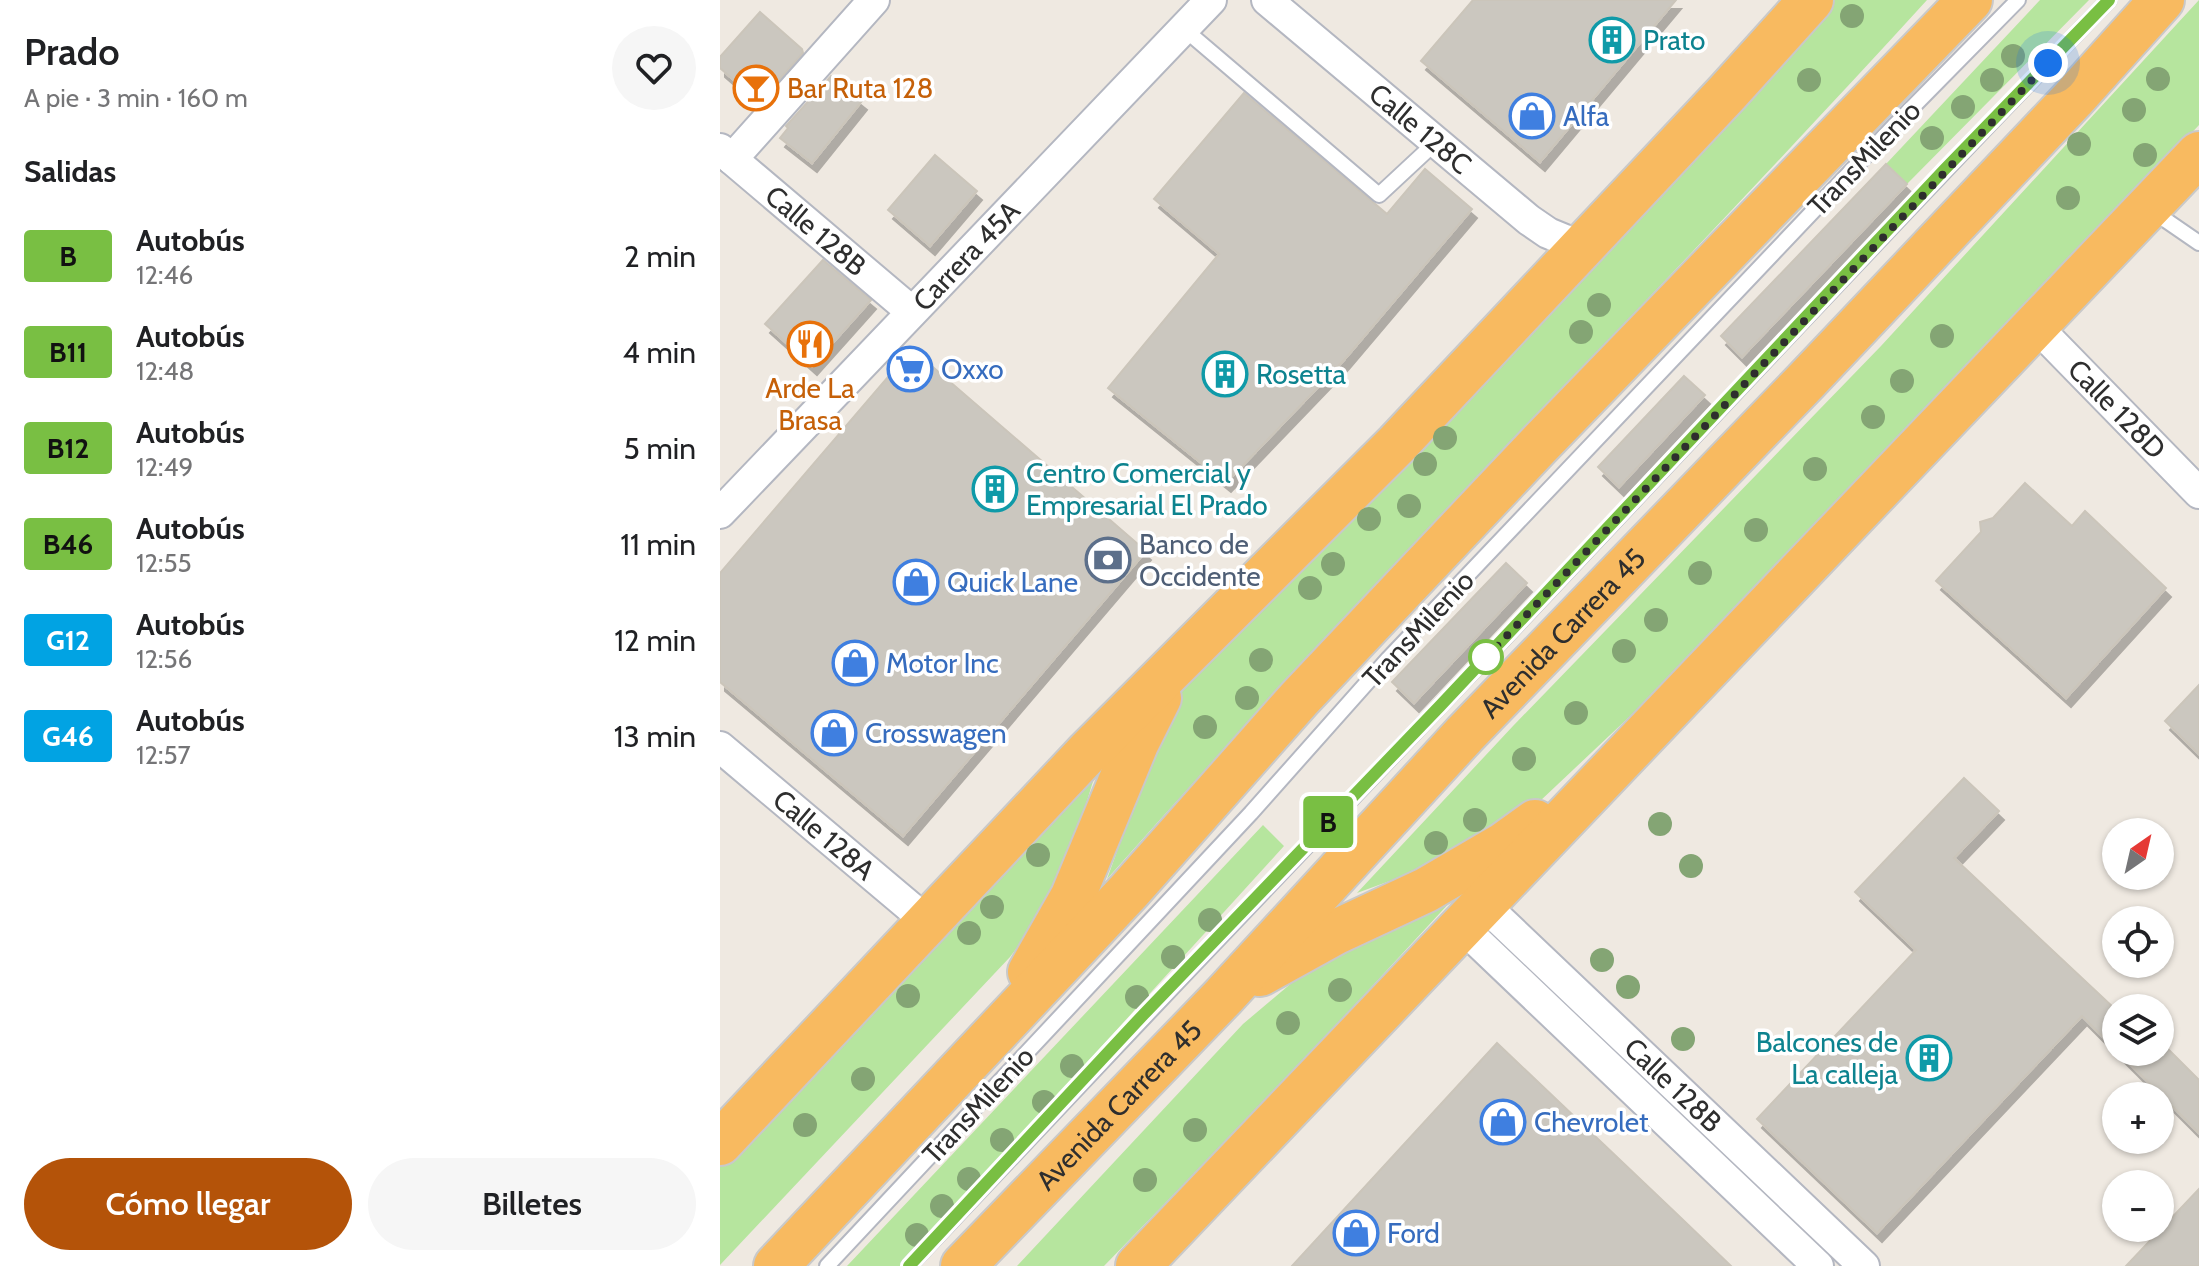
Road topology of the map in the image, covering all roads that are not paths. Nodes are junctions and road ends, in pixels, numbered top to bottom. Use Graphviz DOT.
graph roads {
  1 [pos="874,0"];
  2 [pos="1211,0"];
  3 [pos="1267,0"];
  4 [pos="1811,0"];
  5 [pos="1970,0"];
  6 [pos="2018,0"];
  7 [pos="2109,0"];
  8 [pos="2162,0"];
  9 [pos="1183,28"];
  10 [pos="1436,142"];
  11 [pos="726,154"];
  12 [pos="2199,154"];
  13 [pos="2147,208"];
  14 [pos="2199,243"];
  15 [pos="1582,247"];
  16 [pos="911,311"];
  17 [pos="2036,326"];
  18 [pos="2199,493"];
  19 [pos="720,513"];
  20 [pos="1174,667"];
  21 [pos="720,747"];
  22 [pos="1611,768"];
  23 [pos="1472,914"];
  24 [pos="929,923"];
  25 [pos="1224,996"];
  26 [pos="994,1036"];
  27 [pos="720,1143"];
  28 [pos="776,1266"];
  29 [pos="827,1266"];
  30 [pos="909,1266"];
  31 [pos="963,1266"];
  32 [pos="1138,1266"];
  33 [pos="1818,1266"];
  34 [pos="1864,1266"];
  1 -- 11 [label="street"];
  2 -- 9 [label="street, Carrera 45A"];
  3 -- 10 [label="street, Calle 128C"];
  4 -- 15 [label="highway"];
  5 -- 26 [label="highway"];
  6 -- 29 [label="lane, TransMilenio"];
  7 -- 30 [label="lane"];
  8 -- 25 [label="highway, Avenida Carrera 45"];
  9 -- 10 [label="lane"];
  9 -- 16 [label="street, Carrera 45A"];
  10 -- 15 [label="street, Calle 128C"];
  11 -- 16 [label="street, Calle 128B"];
  12 -- 13 [label="highway"];
  13 -- 14 [label="lane"];
  13 -- 17 [label="highway"];
  15 -- 20 [label="highway"];
  16 -- 19 [label="street, Carrera 45A"];
  17 -- 18 [label="street, Calle 128D"];
  17 -- 22 [label="highway"];
  20 -- 24 [label="highway"];
  20 -- 26 [label="highway"];
  21 -- 24 [label="street, Calle 128A"];
  22 -- 23 [label="highway"];
  22 -- 25 [label="highway"];
  23 -- 32 [label="highway"];
  23 -- 33 [label="street, Calle 128B"];
  23 -- 34 [label="street, Calle 128B"];
  24 -- 27 [label="highway"];
  25 -- 31 [label="highway, Avenida Carrera 45"];
  26 -- 28 [label="highway"];
}
